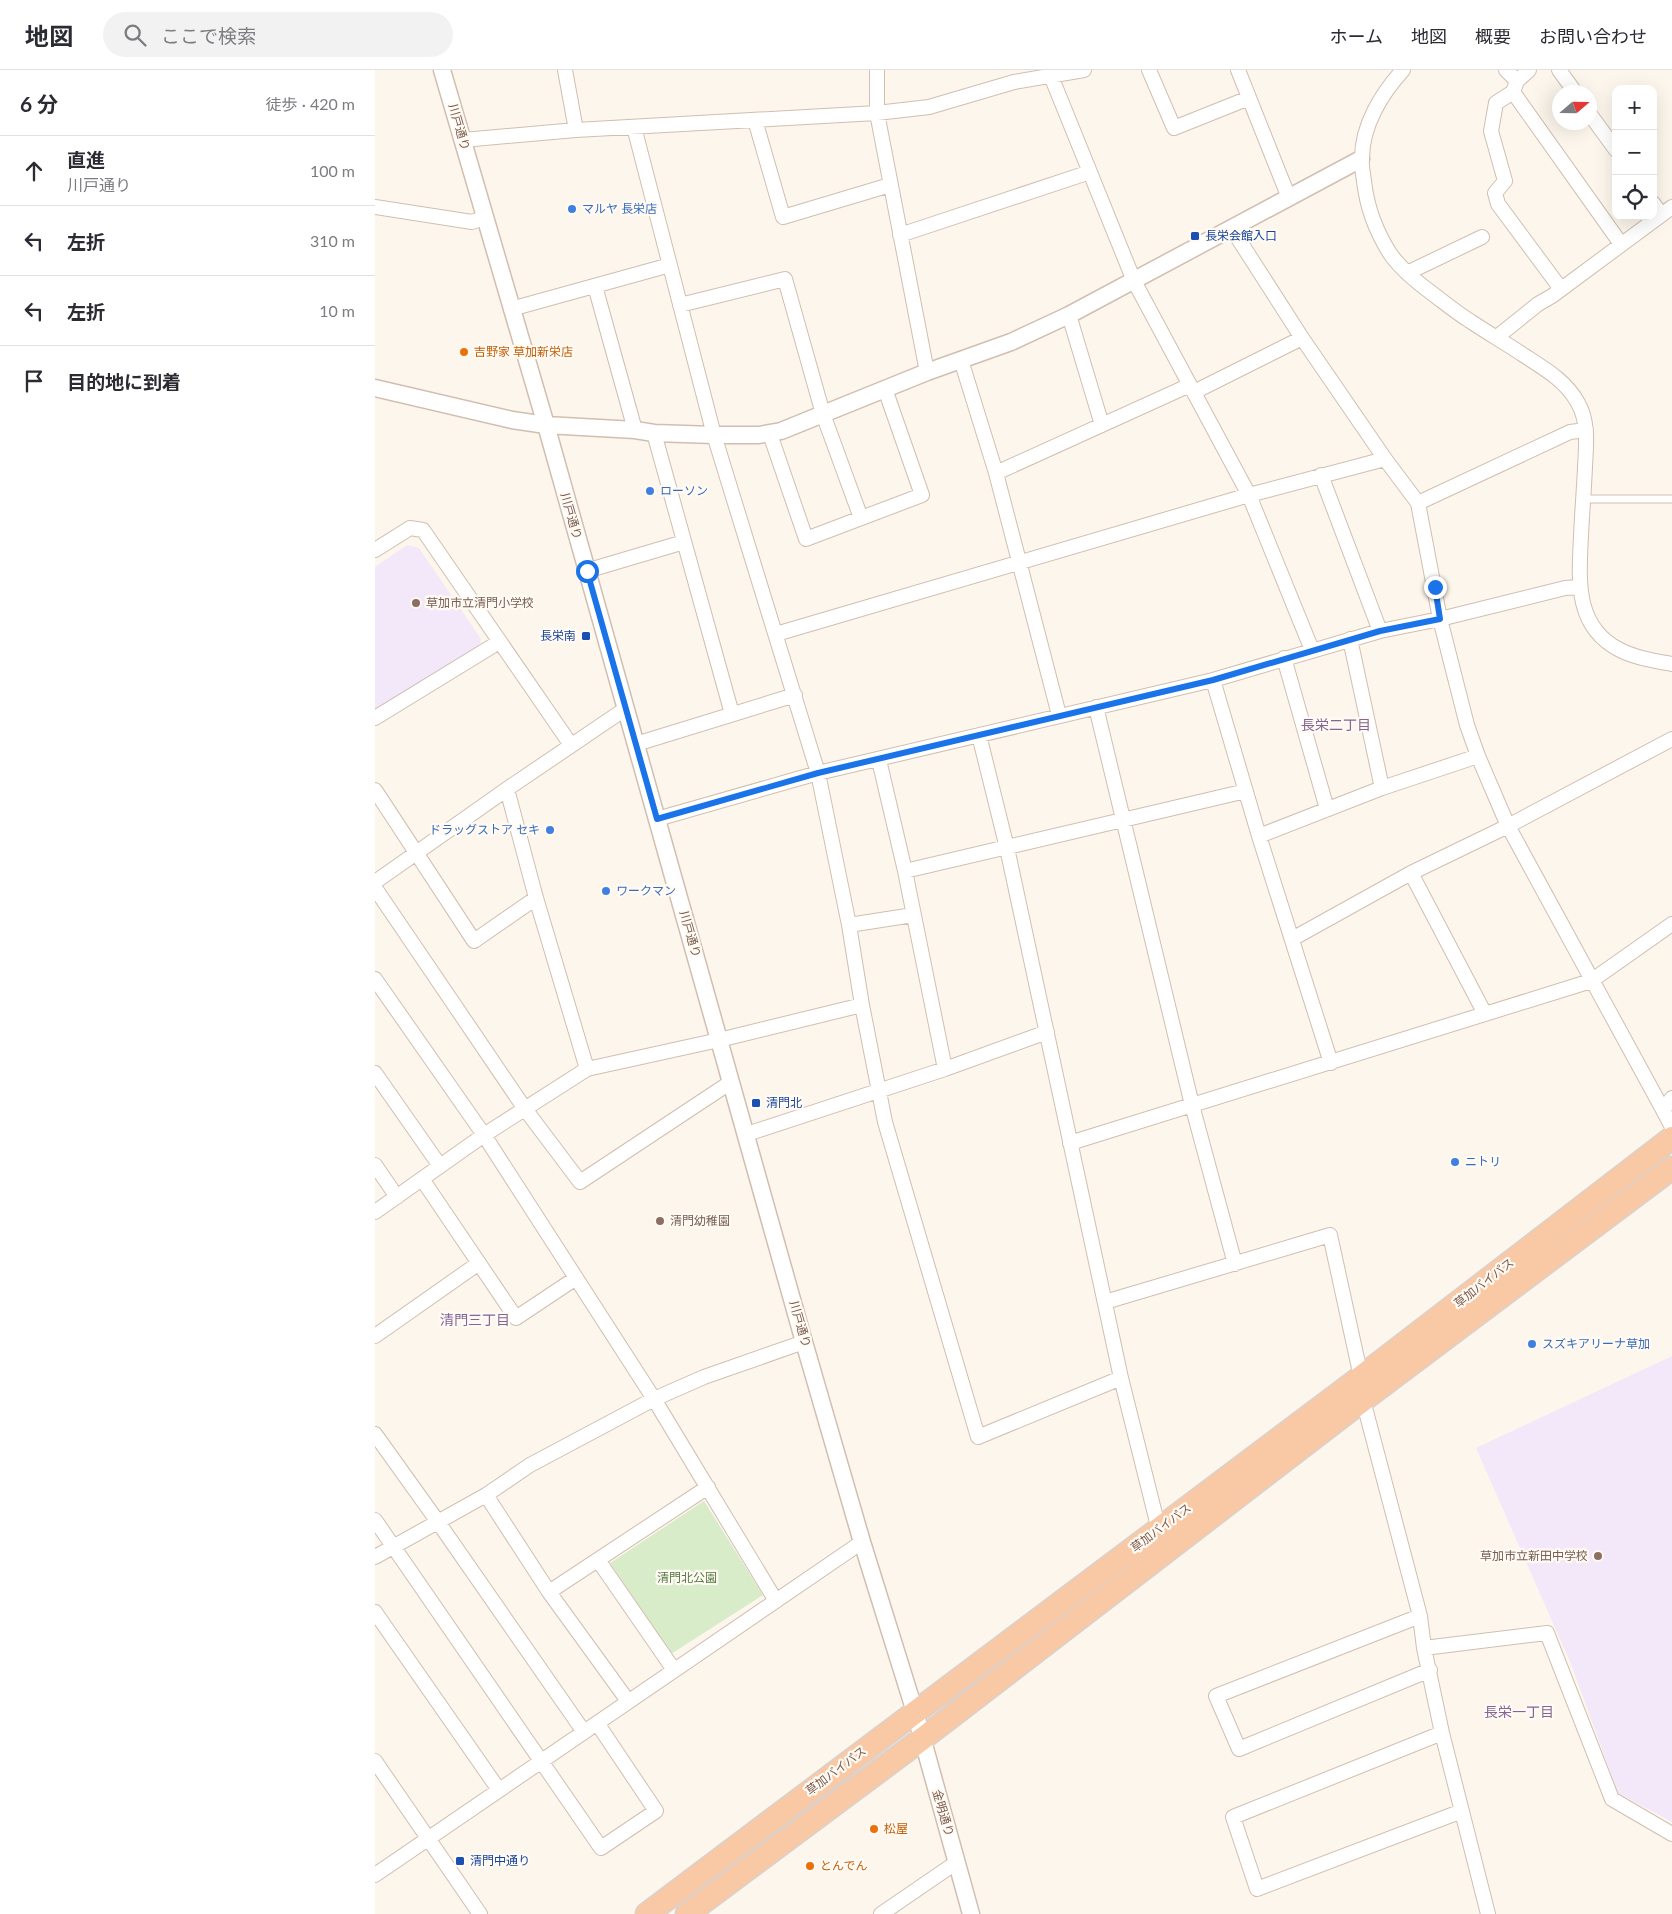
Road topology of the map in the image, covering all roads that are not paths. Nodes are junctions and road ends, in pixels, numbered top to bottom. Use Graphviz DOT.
graph roads {
  1 [pos="442,70"];
  2 [pos="565,70"];
  3 [pos="877,70"];
  4 [pos="1084,70"];
  5 [pos="1149,70"];
  6 [pos="1238,70"];
  7 [pos="1403,70"];
  8 [pos="1506,70"];
  9 [pos="1529,70"];
  10 [pos="1559,70"];
  11 [pos="1051,73"];
  12 [pos="1570,85"];
  13 [pos="1515,86"];
  14 [pos="1249,98"];
  15 [pos="877,113"];
  16 [pos="755,120"];
  17 [pos="1597,124"];
  18 [pos="634,127"];
  19 [pos="576,130"];
  20 [pos="463,140"];
  21 [pos="1612,145"];
  22 [pos="1361,159"];
  23 [pos="1090,172"];
  24 [pos="890,185"];
  25 [pos="1289,198"];
  26 [pos="375,207"];
  27 [pos="1662,208"];
  28 [pos="484,218"];
  29 [pos="1232,229"];
  30 [pos="899,235"];
  31 [pos="1482,238"];
  32 [pos="1621,244"];
  33 [pos="670,265"];
  34 [pos="1407,273"];
  35 [pos="1134,281"];
  36 [pos="595,286"];
  37 [pos="1561,289"];
  38 [pos="680,305"];
  39 [pos="511,309"];
  40 [pos="1069,316"];
  41 [pos="1497,337"];
  42 [pos="1303,338"];
  43 [pos="961,360"];
  44 [pos="927,372"];
  45 [pos="375,388"];
  46 [pos="885,389"];
  47 [pos="1192,389"];
  48 [pos="823,414"];
  49 [pos="546,425"];
  50 [pos="1102,425"];
  51 [pos="635,430"];
  52 [pos="1586,430"];
  53 [pos="654,433"];
  54 [pos="770,434"];
  55 [pos="714,435"];
  56 [pos="1385,459"];
  57 [pos="995,472"];
  58 [pos="1321,475"];
  59 [pos="1249,496"];
  60 [pos="1583,499"];
  61 [pos="1672,499"];
  62 [pos="1418,503"];
  63 [pos="861,518"];
  64 [pos="684,542"];
  65 [pos="375,550"];
  66 [pos="1019,562"];
  67 [pos="587,571"];
  68 [pos="1580,587"];
  69 [pos="1440,619"];
  70 [pos="1380,631"];
  71 [pos="776,634"];
  72 [pos="1350,639"];
  73 [pos="499,642"];
  74 [pos="1312,650"];
  75 [pos="1284,658"];
  76 [pos="1672,664"];
  77 [pos="1213,680"];
  78 [pos="795,695"];
  79 [pos="1096,707"];
  80 [pos="625,709"];
  81 [pos="732,714"];
  82 [pos="1059,715"];
  83 [pos="375,718"];
  84 [pos="979,735"];
  85 [pos="1672,739"];
  86 [pos="636,744"];
  87 [pos="571,745"];
  88 [pos="1478,756"];
  89 [pos="879,760"];
  90 [pos="818,773"];
  91 [pos="1382,788"];
  92 [pos="507,789"];
  93 [pos="375,790"];
  94 [pos="1246,791"];
  95 [pos="1327,809"];
  96 [pos="657,819"];
  97 [pos="1123,821"];
  98 [pos="1509,826"];
  99 [pos="1259,836"];
  100 [pos="1007,848"];
  101 [pos="417,853"];
  102 [pos="905,871"];
  103 [pos="1411,873"];
  104 [pos="375,882"];
  105 [pos="375,888"];
  106 [pos="536,898"];
  107 [pos="913,914"];
  108 [pos="1672,924"];
  109 [pos="849,925"];
  110 [pos="1292,939"];
  111 [pos="375,980"];
  112 [pos="1591,981"];
  113 [pos="862,1005"];
  114 [pos="1485,1014"];
  115 [pos="1047,1032"];
  116 [pos="719,1040"];
  117 [pos="1331,1063"];
  118 [pos="587,1069"];
  119 [pos="945,1069"];
  120 [pos="375,1073"];
  121 [pos="731,1082"];
  122 [pos="879,1090"];
  123 [pos="1672,1098"];
  124 [pos="1192,1105"];
  125 [pos="525,1109"];
  126 [pos="1663,1110"];
  127 [pos="1672,1127"];
  128 [pos="747,1134"];
  129 [pos="484,1136"];
  130 [pos="1672,1138"];
  131 [pos="1070,1143"];
  132 [pos="375,1165"];
  133 [pos="440,1166"];
  134 [pos="1672,1168"];
  135 [pos="422,1179"];
  136 [pos="397,1197"];
  137 [pos="375,1212"];
  138 [pos="479,1263"];
  139 [pos="1235,1264"];
  140 [pos="576,1278"];
  141 [pos="1105,1302"];
  142 [pos="375,1336"];
  143 [pos="804,1342"];
  144 [pos="1121,1378"];
  145 [pos="1361,1378"];
  146 [pos="654,1399"];
  147 [pos="1363,1400"];
  148 [pos="375,1434"];
  149 [pos="708,1487"];
  150 [pos="486,1496"];
  151 [pos="375,1520"];
  152 [pos="439,1522"];
  153 [pos="1159,1530"];
  154 [pos="862,1542"];
  155 [pos="393,1546"];
  156 [pos="375,1557"];
  157 [pos="598,1560"];
  158 [pos="549,1592"];
  159 [pos="776,1601"];
  160 [pos="375,1612"];
  161 [pos="1420,1616"];
  162 [pos="1424,1648"];
  163 [pos="674,1670"];
  164 [pos="1430,1670"];
  165 [pos="629,1701"];
  166 [pos="915,1712"];
  167 [pos="597,1723"];
  168 [pos="583,1732"];
  169 [pos="1442,1733"];
  170 [pos="922,1739"];
  171 [pos="375,1761"];
  172 [pos="540,1762"];
  173 [pos="499,1790"];
  174 [pos="1462,1811"];
  175 [pos="1672,1834"];
  176 [pos="429,1839"];
  177 [pos="957,1862"];
  178 [pos="375,1875"];
  179 [pos="480,1914"];
  180 [pos="647,1914"];
  181 [pos="687,1914"];
  182 [pos="881,1914"];
  183 [pos="971,1914"];
  184 [pos="1487,1914"];
  1 -- 20 [label="street, 川戸通り"];
  2 -- 19 [label="street"];
  3 -- 15 [label="street"];
  4 -- 11 [label="street"];
  5 -- 14 [label="street"];
  6 -- 14 [label="street"];
  7 -- 22 [label="street"];
  8 -- 13 [label="street"];
  9 -- 13 [label="street"];
  10 -- 12 [label="street"];
  11 -- 15 [label="street"];
  11 -- 23 [label="street"];
  13 -- 32 [label="street"];
  13 -- 37 [label="street"];
  14 -- 25 [label="street"];
  15 -- 16 [label="street"];
  15 -- 24 [label="street"];
  16 -- 18 [label="street"];
  16 -- 24 [label="street"];
  17 -- 21 [label="street"];
  18 -- 19 [label="street"];
  18 -- 33 [label="street"];
  19 -- 20 [label="street"];
  20 -- 28 [label="street, 川戸通り"];
  22 -- 25 [label="street"];
  22 -- 34 [label="street"];
  23 -- 30 [label="street"];
  23 -- 35 [label="street"];
  24 -- 30 [label="street"];
  25 -- 29 [label="street"];
  26 -- 28 [label="street"];
  27 -- 32 [label="street"];
  28 -- 39 [label="street, 川戸通り"];
  29 -- 35 [label="street"];
  29 -- 42 [label="street"];
  30 -- 44 [label="street"];
  31 -- 34 [label="street"];
  32 -- 37 [label="street"];
  33 -- 36 [label="street"];
  33 -- 38 [label="street"];
  34 -- 41 [label="street"];
  35 -- 40 [label="street"];
  35 -- 47 [label="street"];
  36 -- 39 [label="street"];
  36 -- 51 [label="street"];
  37 -- 41 [label="street"];
  38 -- 48 [label="street"];
  38 -- 55 [label="street"];
  39 -- 49 [label="street, 川戸通り"];
  40 -- 43 [label="street"];
  40 -- 50 [label="street"];
  41 -- 52 [label="street"];
  42 -- 47 [label="street"];
  42 -- 56 [label="street"];
  43 -- 44 [label="street"];
  43 -- 57 [label="street"];
  44 -- 46 [label="street"];
  45 -- 49 [label="street"];
  46 -- 48 [label="street"];
  46 -- 63 [label="street"];
  47 -- 50 [label="street"];
  47 -- 59 [label="street"];
  48 -- 54 [label="street"];
  48 -- 63 [label="street"];
  49 -- 51 [label="street"];
  49 -- 67 [label="street, 川戸通り"];
  50 -- 57 [label="street"];
  51 -- 53 [label="street"];
  52 -- 60 [label="street"];
  52 -- 62 [label="street"];
  53 -- 55 [label="street"];
  53 -- 64 [label="street"];
  54 -- 55 [label="street"];
  54 -- 63 [label="street"];
  55 -- 71 [label="street"];
  56 -- 58 [label="street"];
  56 -- 62 [label="street"];
  57 -- 66 [label="street"];
  58 -- 59 [label="street"];
  58 -- 70 [label="street"];
  59 -- 66 [label="street"];
  59 -- 74 [label="street"];
  60 -- 61 [label="lane"];
  60 -- 68 [label="street"];
  62 -- 69 [label="street"];
  64 -- 67 [label="street"];
  64 -- 81 [label="street"];
  65 -- 73 [label="street"];
  66 -- 71 [label="street"];
  66 -- 82 [label="street"];
  67 -- 80 [label="street, 川戸通り"];
  68 -- 69 [label="street"];
  68 -- 76 [label="street"];
  69 -- 70 [label="street"];
  69 -- 88 [label="street"];
  70 -- 72 [label="street"];
  71 -- 78 [label="street"];
  72 -- 74 [label="street"];
  72 -- 91 [label="street"];
  73 -- 83 [label="street"];
  73 -- 87 [label="street"];
  74 -- 75 [label="street"];
  75 -- 77 [label="street"];
  75 -- 95 [label="street"];
  77 -- 79 [label="street"];
  77 -- 94 [label="street"];
  78 -- 81 [label="street"];
  78 -- 90 [label="street"];
  79 -- 82 [label="street"];
  79 -- 97 [label="street"];
  80 -- 86 [label="street, 川戸通り"];
  80 -- 87 [label="street"];
  81 -- 86 [label="street"];
  82 -- 84 [label="street"];
  84 -- 89 [label="street"];
  84 -- 100 [label="street"];
  85 -- 98 [label="street"];
  86 -- 96 [label="street, 川戸通り"];
  87 -- 92 [label="street"];
  88 -- 91 [label="street"];
  88 -- 98 [label="street"];
  89 -- 90 [label="street"];
  89 -- 102 [label="street"];
  90 -- 96 [label="street"];
  90 -- 109 [label="street"];
  91 -- 95 [label="street"];
  92 -- 101 [label="street"];
  92 -- 106 [label="street"];
  93 -- 101 [label="street"];
  94 -- 97 [label="street"];
  94 -- 99 [label="street"];
  95 -- 99 [label="street"];
  96 -- 116 [label="street, 川戸通り"];
  97 -- 100 [label="street"];
  97 -- 124 [label="street"];
  98 -- 103 [label="street"];
  98 -- 112 [label="street"];
  99 -- 110 [label="street"];
  100 -- 102 [label="street"];
  100 -- 115 [label="street"];
  101 -- 104 [label="street"];
  101 -- 106 [label="street"];
  102 -- 107 [label="street"];
  103 -- 110 [label="street"];
  103 -- 114 [label="street"];
  105 -- 125 [label="street"];
  106 -- 118 [label="street"];
  107 -- 109 [label="street"];
  107 -- 119 [label="street"];
  108 -- 112 [label="street"];
  109 -- 113 [label="street"];
  110 -- 117 [label="street"];
  111 -- 129 [label="street"];
  112 -- 114 [label="street"];
  112 -- 126 [label="street"];
  113 -- 116 [label="street"];
  113 -- 122 [label="street"];
  114 -- 117 [label="street"];
  115 -- 119 [label="street"];
  115 -- 131 [label="street"];
  116 -- 118 [label="street"];
  116 -- 121 [label="street, 川戸通り"];
  117 -- 124 [label="street"];
  118 -- 125 [label="street"];
  119 -- 122 [label="street"];
  120 -- 133 [label="street"];
  121 -- 125 [label="street"];
  121 -- 128 [label="street, 川戸通り"];
  122 -- 128 [label="street"];
  122 -- 144 [label="street"];
  123 -- 126 [label="street"];
  124 -- 131 [label="street"];
  124 -- 139 [label="street"];
  125 -- 129 [label="street"];
  126 -- 127 [label="street"];
  128 -- 143 [label="street, 川戸通り"];
  129 -- 133 [label="street"];
  129 -- 140 [label="street"];
  130 -- 145 [label="highway, 草加バイパス"];
  131 -- 141 [label="street"];
  132 -- 136 [label="street"];
  133 -- 135 [label="street"];
  134 -- 147 [label="highway, 草加バイパス"];
  135 -- 136 [label="street"];
  135 -- 138 [label="street"];
  136 -- 137 [label="street"];
  138 -- 140 [label="street"];
  138 -- 142 [label="street"];
  139 -- 141 [label="street"];
  139 -- 145 [label="street"];
  140 -- 146 [label="street"];
  141 -- 144 [label="street"];
  143 -- 146 [label="street"];
  143 -- 154 [label="street, 川戸通り"];
  144 -- 153 [label="street"];
  145 -- 147 [label="street"];
  145 -- 153 [label="highway, 草加バイパス"];
  146 -- 149 [label="street"];
  146 -- 150 [label="street"];
  147 -- 161 [label="street"];
  147 -- 170 [label="highway, 草加バイパス"];
  148 -- 152 [label="street"];
  149 -- 157 [label="street"];
  149 -- 159 [label="street"];
  150 -- 152 [label="street"];
  150 -- 158 [label="street"];
  151 -- 155 [label="street"];
  152 -- 155 [label="street"];
  152 -- 168 [label="street"];
  153 -- 166 [label="highway, 草加バイパス"];
  154 -- 159 [label="street"];
  154 -- 166 [label="street, 川戸通り"];
  155 -- 156 [label="street"];
  155 -- 172 [label="street"];
  157 -- 158 [label="street"];
  157 -- 163 [label="street"];
  158 -- 165 [label="street"];
  159 -- 163 [label="street"];
  160 -- 173 [label="street"];
  161 -- 162 [label="street"];
  161 -- 164 [label="street"];
  162 -- 164 [label="street"];
  162 -- 175 [label="street"];
  163 -- 165 [label="street"];
  164 -- 169 [label="street"];
  165 -- 167 [label="street"];
  166 -- 170 [label="street, 金明通り"];
  166 -- 180 [label="highway, 草加バイパス"];
  167 -- 168 [label="street"];
  167 -- 172 [label="street"];
  168 -- 172 [label="street"];
  169 -- 174 [label="street"];
  169 -- 174 [label="street"];
  170 -- 177 [label="street, 金明通り"];
  170 -- 181 [label="highway, 草加バイパス"];
  171 -- 176 [label="street"];
  172 -- 173 [label="street"];
  173 -- 176 [label="street"];
  174 -- 184 [label="street"];
  176 -- 178 [label="street"];
  176 -- 179 [label="street"];
  177 -- 182 [label="street"];
  177 -- 183 [label="street, 金明通り"];
}
